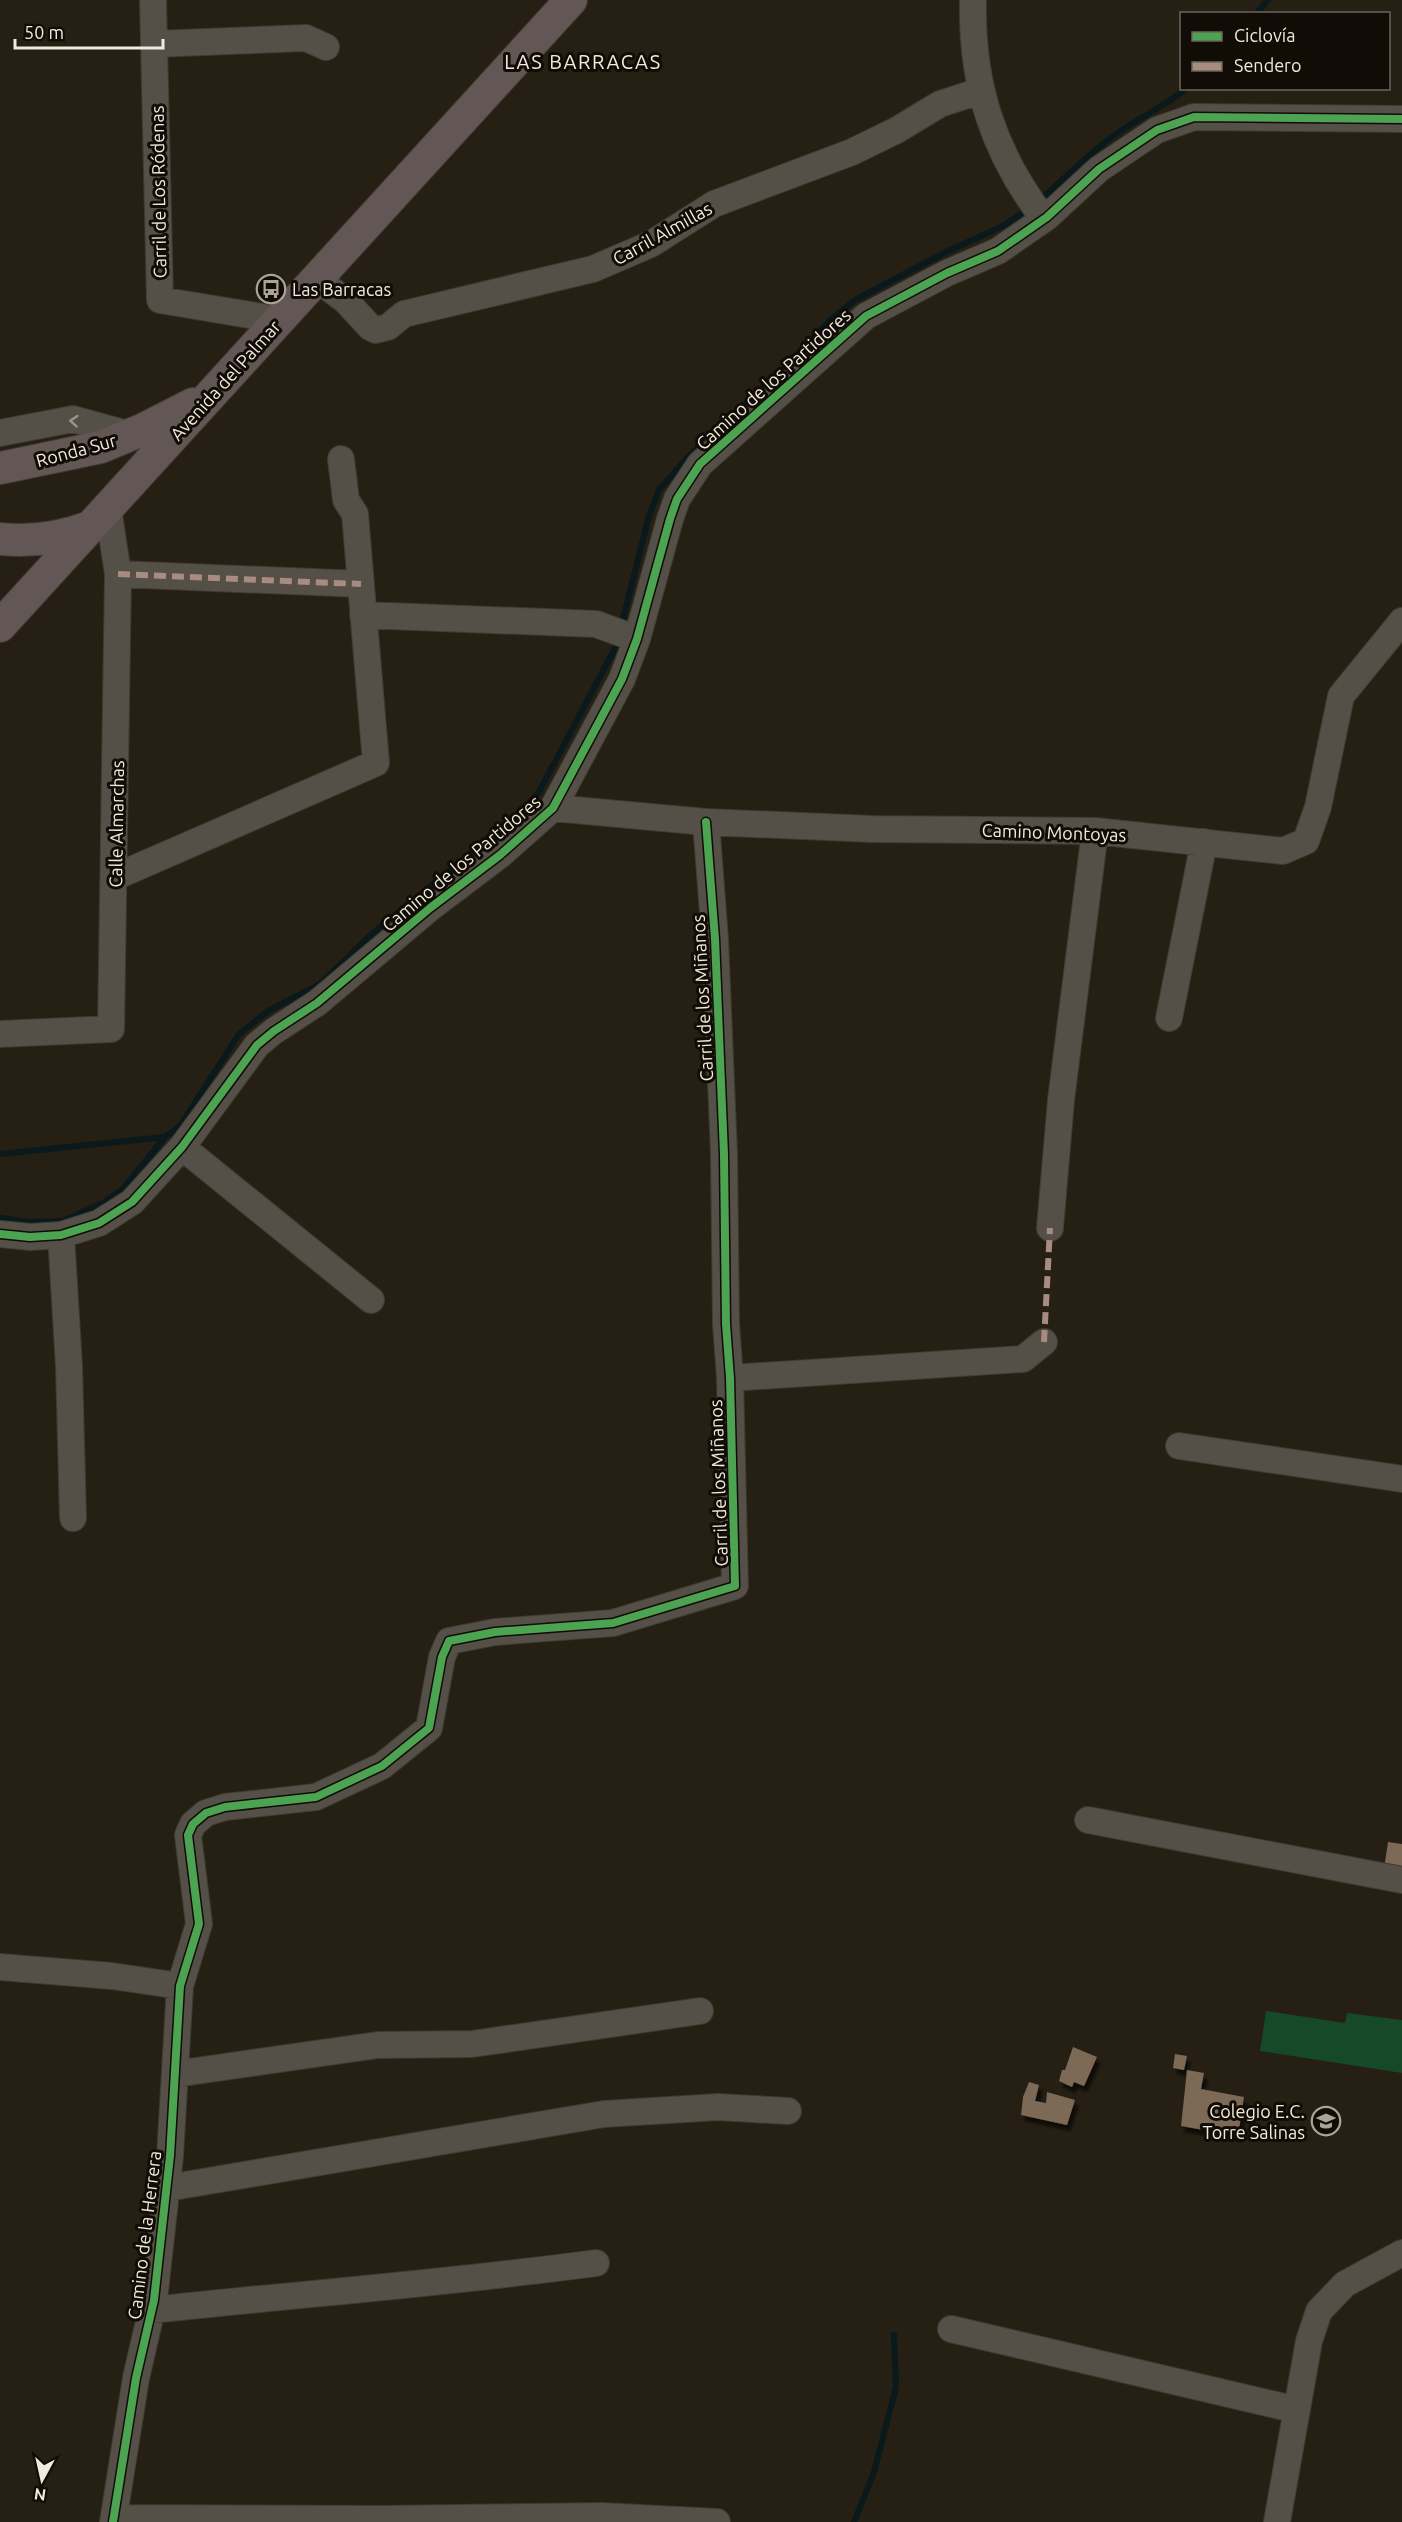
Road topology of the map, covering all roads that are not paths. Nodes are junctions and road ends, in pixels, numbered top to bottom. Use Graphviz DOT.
graph roads {
  1 [pos="153,0"];
  2 [pos="571,0"];
  3 [pos="973,0"];
  4 [pos="154,44"];
  5 [pos="326,47"];
  6 [pos="980,91"];
  7 [pos="1402,119"];
  8 [pos="1044,219"];
  9 [pos="317,279"];
  10 [pos="280,320"];
  11 [pos="214,392"];
  12 [pos="0,433"];
  13 [pos="131,435"];
  14 [pos="341,459"];
  15 [pos="0,468"];
  16 [pos="99,517"];
  17 [pos="0,539"];
  18 [pos="118,574"];
  19 [pos="361,584"];
  20 [pos="363,615"];
  21 [pos="1402,621"];
  22 [pos="0,626"];
  23 [pos="637,639"];
  24 [pos="553,808"];
  25 [pos="706,822"];
  26 [pos="1095,831"];
  27 [pos="1204,842"];
  28 [pos="115,877"];
  29 [pos="1169,1018"];
  30 [pos="0,1034"];
  31 [pos="182,1148"];
  32 [pos="1050,1228"];
  33 [pos="0,1234"];
  34 [pos="61,1236"];
  35 [pos="371,1300"];
  36 [pos="1044,1342"];
  37 [pos="730,1378"];
  38 [pos="1179,1446"];
  39 [pos="1402,1479"];
  40 [pos="73,1518"];
  41 [pos="1088,1820"];
  42 [pos="1402,1880"];
  43 [pos="0,1967"];
  44 [pos="180,1986"];
  45 [pos="700,2012"];
  46 [pos="175,2074"];
  47 [pos="788,2111"];
  48 [pos="167,2188"];
  49 [pos="1402,2253"];
  50 [pos="596,2263"];
  51 [pos="152,2310"];
  52 [pos="951,2328"];
  53 [pos="1296,2410"];
  54 [pos="113,2520"];
  55 [pos="717,2522"];
  56 [pos="1277,2522"];
  1 -- 4 [label="street, Carril de Los Ródenas"];
  2 -- 9 [label="main road, Avenida del Palmar"];
  3 -- 6 [label="street"];
  4 -- 5 [label="street"];
  4 -- 10 [label="street, Carril de Los Ródenas"];
  6 -- 8 [label="street"];
  6 -- 9 [label="street, Carril Almillas"];
  7 -- 8 [label="street, Camino de los Partidores"];
  8 -- 23 [label="street, Camino de los Partidores"];
  9 -- 10 [label="main road, Avenida del Palmar"];
  10 -- 11 [label="main road, Avenida del Palmar"];
  11 -- 13 [label="main road, Ronda Sur"];
  11 -- 16 [label="main road, Avenida del Palmar"];
  13 -- 12 [label="street, one-way"];
  13 -- 15 [label="main road, Ronda Sur"];
  14 -- 19 [label="street"];
  16 -- 17 [label="main road"];
  16 -- 18 [label="street, Calle Almarchas"];
  16 -- 22 [label="main road, Avenida del Palmar"];
  18 -- 19 [label="street"];
  18 -- 28 [label="street, Calle Almarchas"];
  19 -- 20 [label="street"];
  20 -- 23 [label="street"];
  20 -- 28 [label="street"];
  21 -- 27 [label="street, Camino Montoyas"];
  23 -- 24 [label="street, Camino de los Partidores"];
  24 -- 25 [label="street, Camino Montoyas"];
  24 -- 31 [label="street, Camino de los Partidores"];
  25 -- 26 [label="street, Camino Montoyas"];
  25 -- 37 [label="street, Carril de los Miñanos"];
  26 -- 27 [label="street, Camino Montoyas"];
  26 -- 32 [label="street"];
  27 -- 29 [label="street"];
  28 -- 30 [label="street, Calle Almarchas"];
  31 -- 34 [label="street, Camino de los Partidores"];
  31 -- 35 [label="street"];
  33 -- 34 [label="street, Camino de los Partidores"];
  34 -- 40 [label="street"];
  36 -- 37 [label="street"];
  37 -- 44 [label="street, Carril de los Miñanos"];
  38 -- 39 [label="street"];
  41 -- 42 [label="street"];
  43 -- 44 [label="street"];
  44 -- 46 [label="street, Camino de la Herrera"];
  45 -- 46 [label="street"];
  46 -- 48 [label="street, Camino de la Herrera"];
  47 -- 48 [label="street"];
  48 -- 51 [label="street, Camino de la Herrera"];
  49 -- 53 [label="street"];
  50 -- 51 [label="street"];
  51 -- 54 [label="street, Camino de la Herrera"];
  52 -- 53 [label="street"];
  53 -- 56 [label="street"];
  54 -- 55 [label="street"];
}
